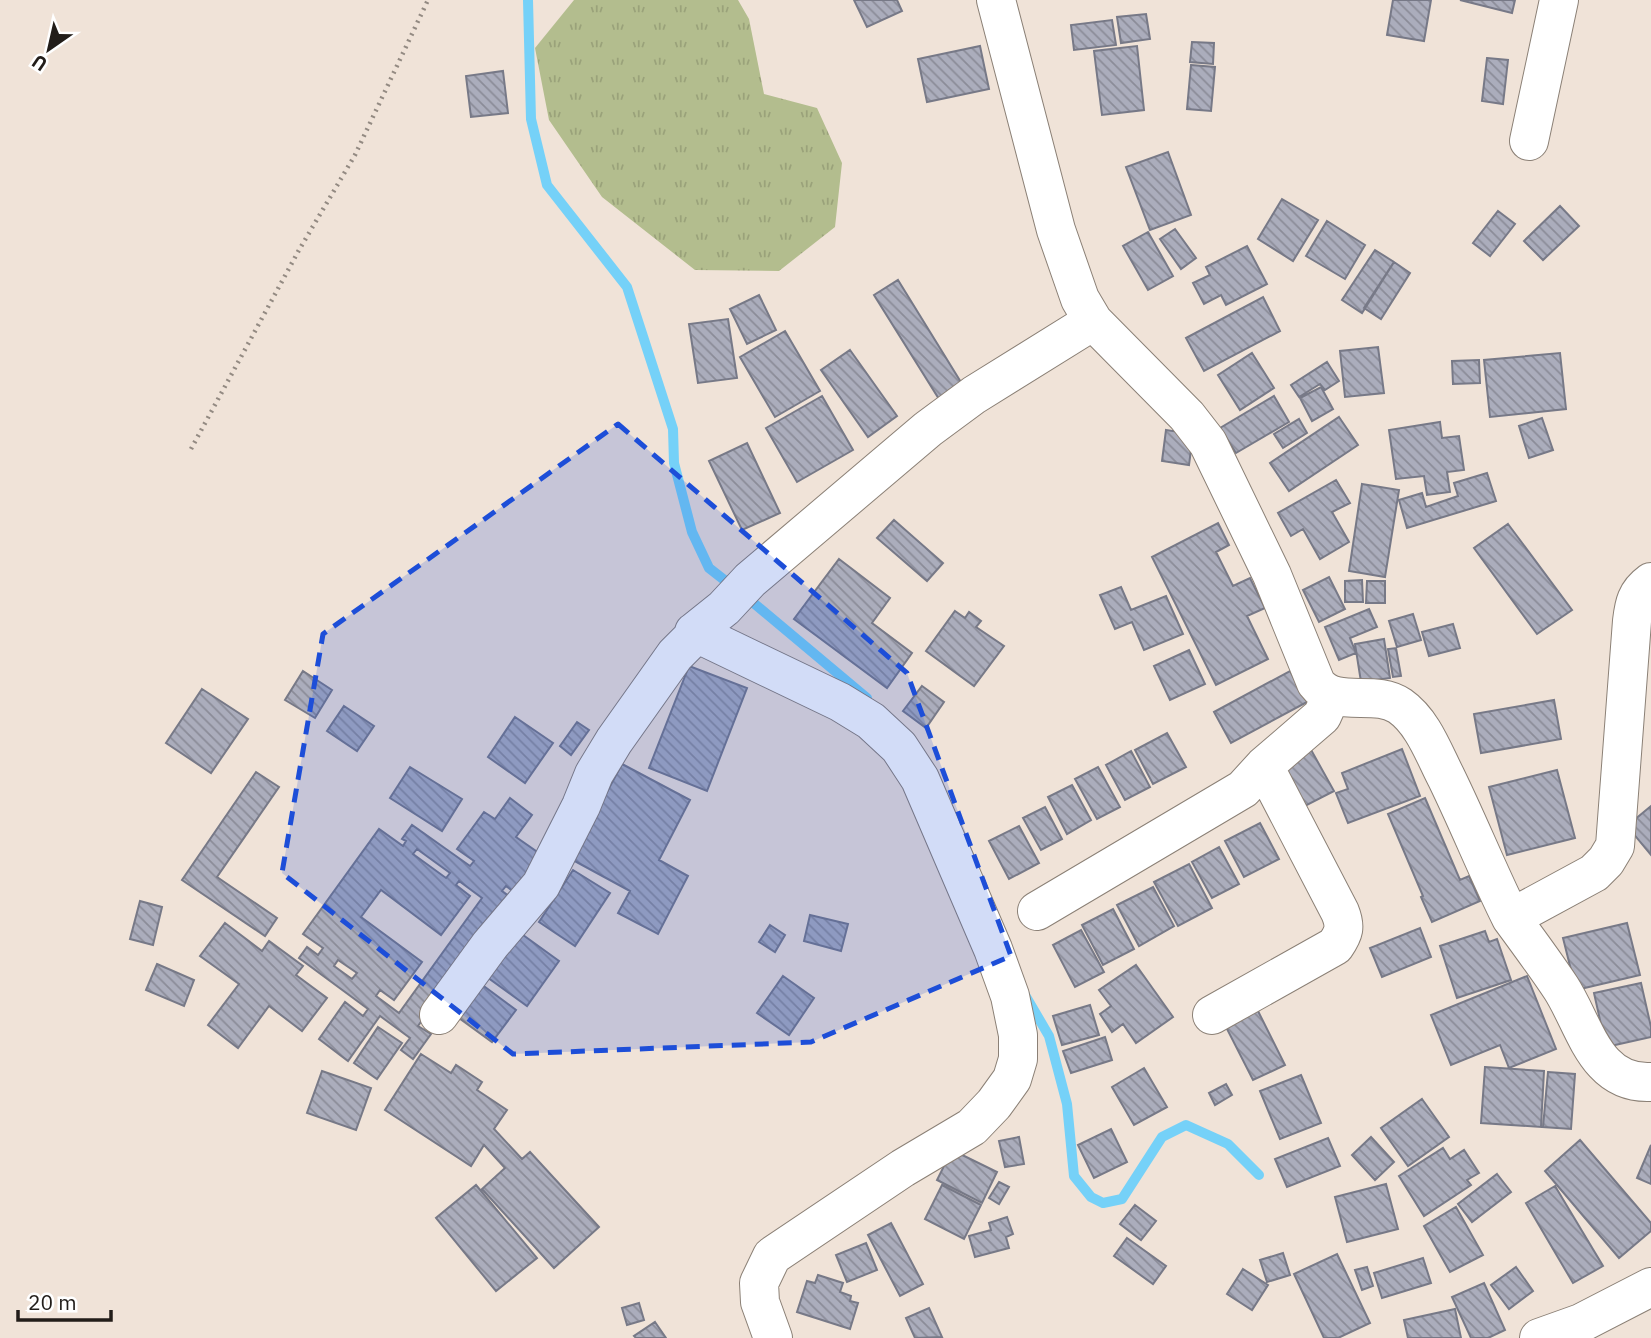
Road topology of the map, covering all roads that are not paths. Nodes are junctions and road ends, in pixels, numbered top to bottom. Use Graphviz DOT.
graph roads {
  1 [pos="996,0"];
  2 [pos="1559,0"];
  3 [pos="1529,141"];
  4 [pos="1093,321"];
  5 [pos="1651,582"];
  6 [pos="694,632"];
  7 [pos="1331,695"];
  8 [pos="1264,766"];
  9 [pos="1037,911"];
  10 [pos="1511,918"];
  11 [pos="439,1014"];
  12 [pos="1212,1016"];
  13 [pos="1651,1082"];
  14 [pos="1651,1287"];
  15 [pos="772,1338"];
  16 [pos="1539,1338"];
  1 -- 4 [label="street"];
  2 -- 3 [label="street"];
  4 -- 6 [label="street"];
  4 -- 7 [label="street"];
  5 -- 10 [label="street"];
  6 -- 11 [label="street"];
  6 -- 15 [label="street"];
  7 -- 8 [label="street"];
  7 -- 10 [label="street"];
  8 -- 9 [label="street"];
  8 -- 12 [label="street"];
  10 -- 13 [label="street"];
  14 -- 16 [label="street"];
}
